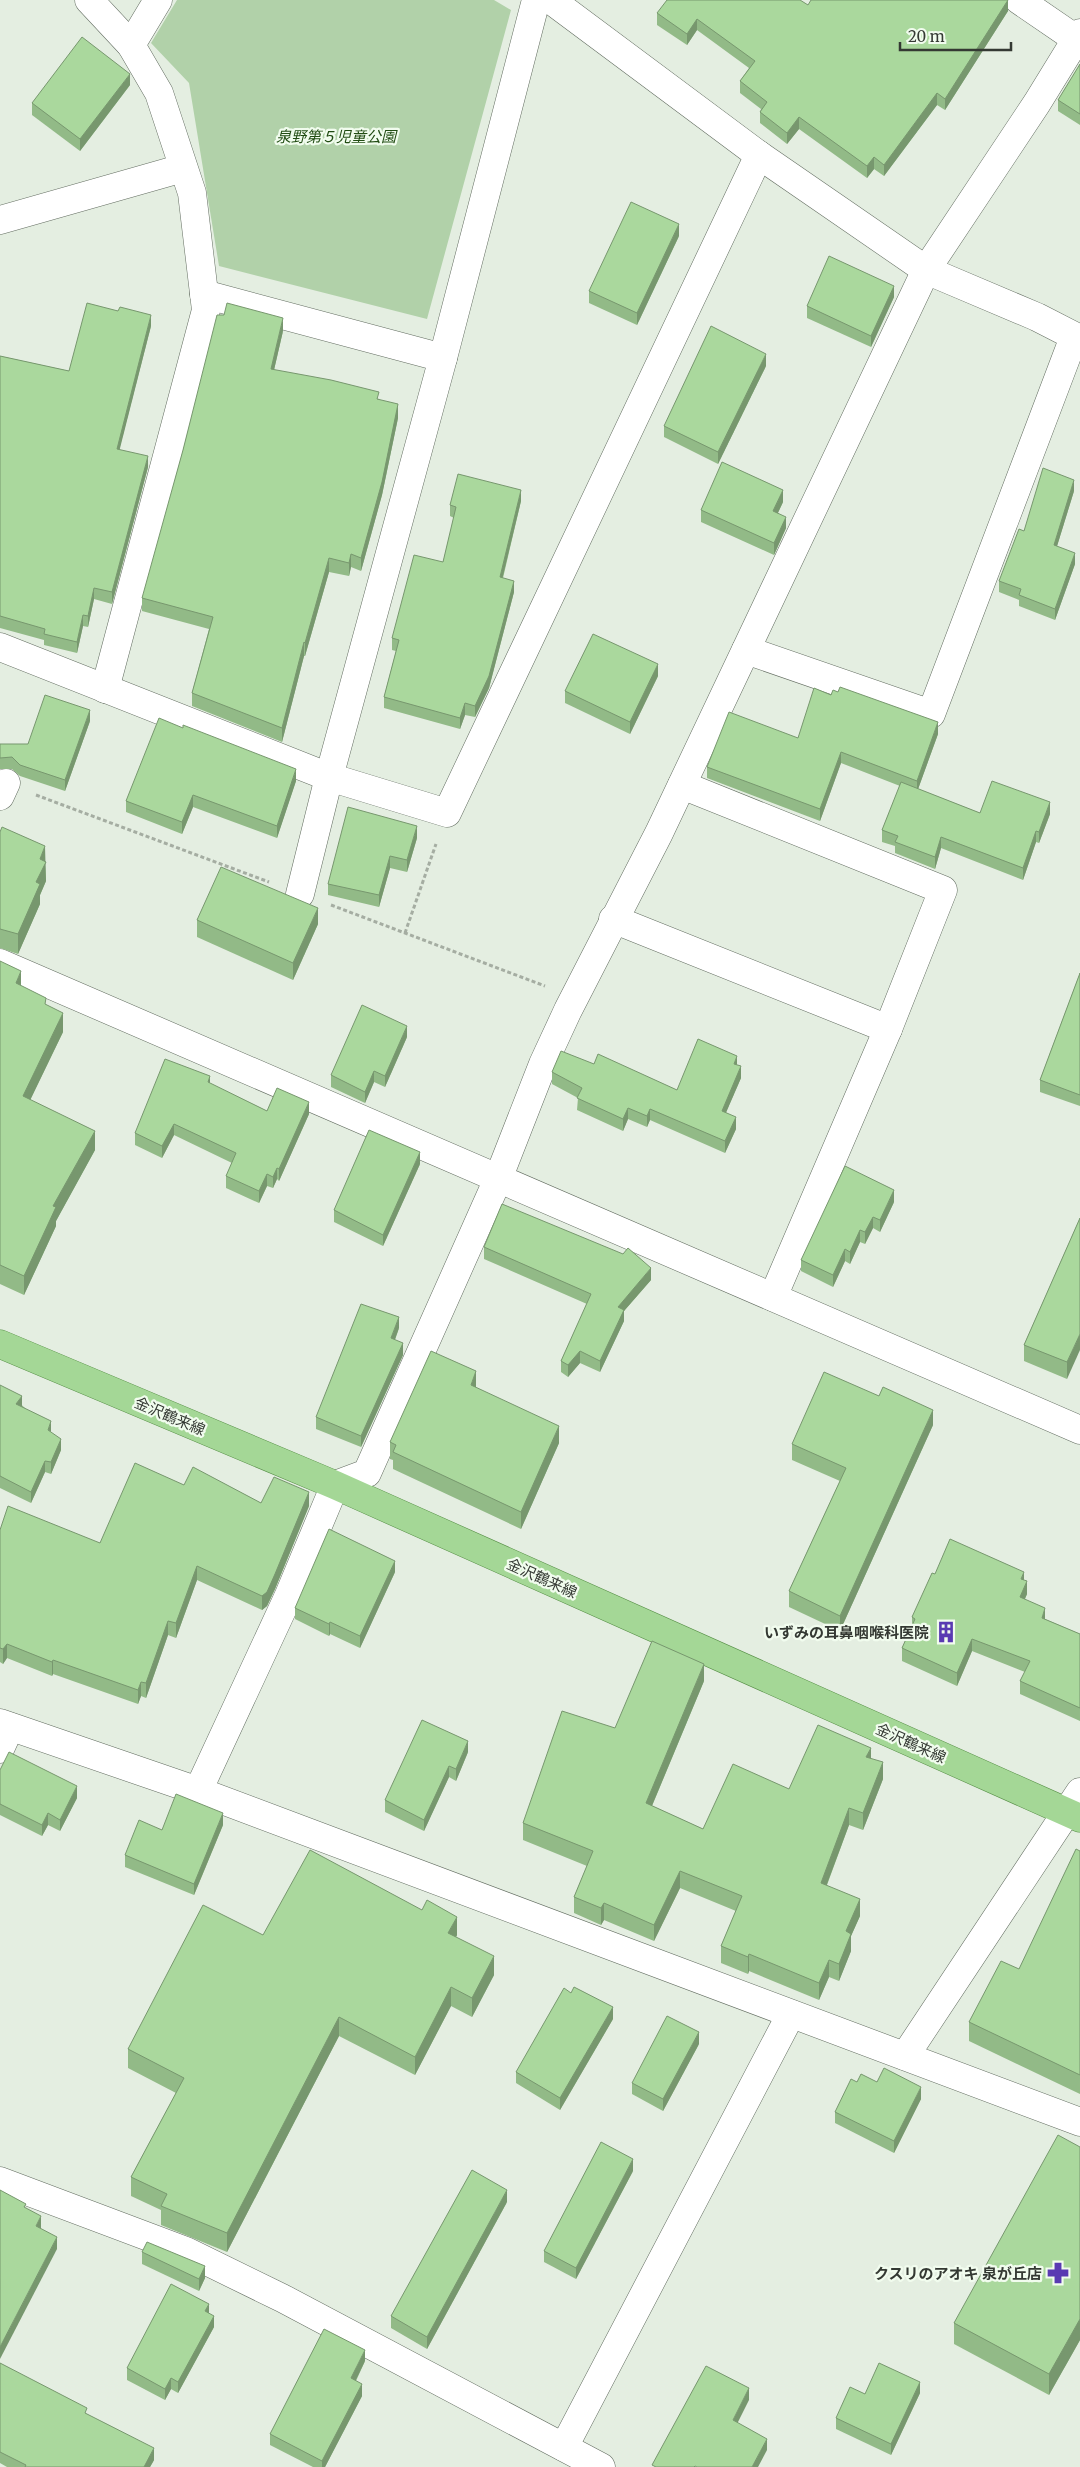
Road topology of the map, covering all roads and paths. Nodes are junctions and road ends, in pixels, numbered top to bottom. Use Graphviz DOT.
graph roads {
  1 [pos="89,0"];
  2 [pos="158,0"];
  3 [pos="536,0"];
  4 [pos="551,0"];
  5 [pos="1019,0"];
  6 [pos="1078,36"];
  7 [pos="131,45"];
  8 [pos="759,155"];
  9 [pos="184,168"];
  10 [pos="0,220"];
  11 [pos="926,270"];
  12 [pos="204,294"];
  13 [pos="1077,338"];
  14 [pos="443,358"];
  15 [pos="0,647"];
  16 [pos="746,650"];
  17 [pos="105,689"];
  18 [pos="329,777"];
  19 [pos="682,785"];
  20 [pos="447,812"];
  21 [pos="300,894"];
  22 [pos="614,920"];
  23 [pos="406,933"];
  24 [pos="0,963"];
  25 [pos="888,1029"];
  26 [pos="498,1179"];
  27 [pos="773,1297"];
  28 [pos="0,1344"];
  29 [pos="1080,1430"];
  30 [pos="335,1485"];
  31 [pos="3,1733"];
  32 [pos="198,1791"];
  33 [pos="1075,1807"];
  34 [pos="791,2014"];
  35 [pos="905,2056"];
  36 [pos="1080,2122"];
  37 [pos="0,2181"];
  38 [pos="564,2447"];
  39 [pos="601,2467"];
  1 -- 7 [label="street"];
  2 -- 7 [label="street"];
  3 -- 14 [label="street"];
  4 -- 8 [label="street"];
  5 -- 6 [label="street"];
  6 -- 11 [label="street"];
  7 -- 9 [label="street"];
  8 -- 11 [label="street"];
  8 -- 20 [label="street"];
  9 -- 10 [label="street"];
  9 -- 12 [label="street"];
  11 -- 13 [label="street"];
  11 -- 16 [label="street"];
  12 -- 14 [label="street"];
  12 -- 17 [label="street"];
  13 -- 16 [label="street"];
  14 -- 18 [label="street"];
  15 -- 17 [label="street"];
  16 -- 19 [label="street"];
  17 -- 18 [label="street"];
  18 -- 20 [label="street"];
  18 -- 21 [label="street"];
  19 -- 22 [label="street"];
  19 -- 25 [label="street"];
  20 -- 23 [label="path"];
  22 -- 25 [label="street"];
  22 -- 26 [label="street"];
  24 -- 26 [label="street"];
  25 -- 27 [label="street"];
  26 -- 27 [label="street"];
  26 -- 30 [label="street"];
  27 -- 29 [label="street"];
  28 -- 30 [label="main road, 金沢鶴来線"];
  30 -- 32 [label="street"];
  30 -- 33 [label="main road, 金沢鶴来線"];
  31 -- 32 [label="street"];
  32 -- 34 [label="street"];
  33 -- 35 [label="street"];
  34 -- 35 [label="street"];
  34 -- 38 [label="street"];
  35 -- 36 [label="street"];
  37 -- 38 [label="street"];
  38 -- 39 [label="street"];
}
